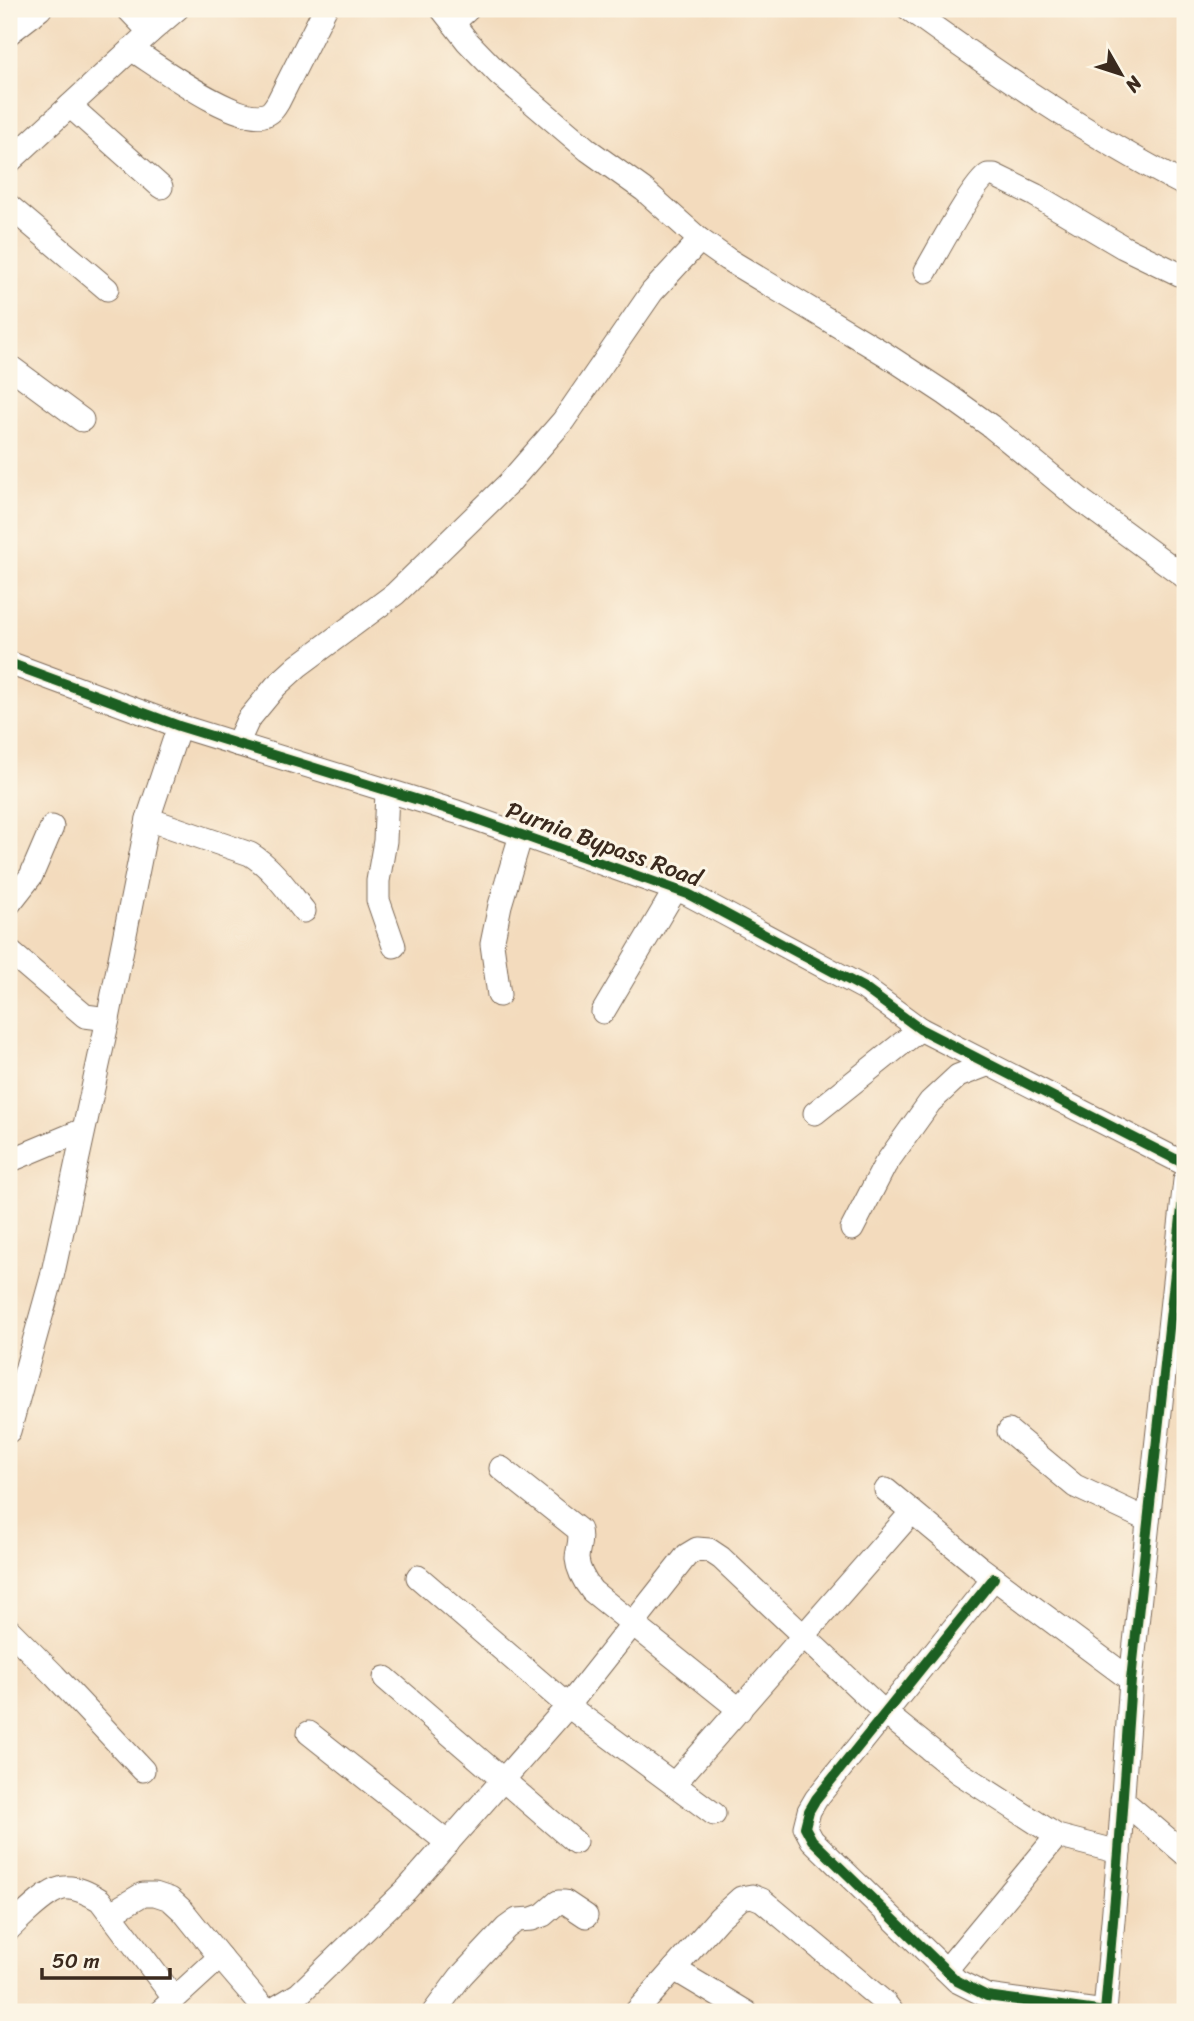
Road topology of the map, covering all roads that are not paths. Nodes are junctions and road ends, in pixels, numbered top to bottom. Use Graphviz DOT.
graph roads {
  1 [pos="40,9"];
  2 [pos="128,9"];
  3 [pos="177,9"];
  4 [pos="325,9"];
  5 [pos="909,9"];
  6 [pos="454,14"];
  7 [pos="150,32"];
  8 [pos="9,33"];
  9 [pos="131,49"];
  10 [pos="71,106"];
  11 [pos="9,162"];
  12 [pos="1185,185"];
  13 [pos="161,187"];
  14 [pos="9,206"];
  15 [pos="700,240"];
  16 [pos="926,271"];
  17 [pos="1185,277"];
  18 [pos="107,289"];
  19 [pos="9,366"];
  20 [pos="82,420"];
  21 [pos="1185,577"];
  22 [pos="9,663"];
  23 [pos="179,726"];
  24 [pos="237,744"];
  25 [pos="387,791"];
  26 [pos="148,819"];
  27 [pos="52,827"];
  28 [pos="521,835"];
  29 [pos="674,890"];
  30 [pos="9,904"];
  31 [pos="304,911"];
  32 [pos="394,946"];
  33 [pos="9,951"];
  34 [pos="499,995"];
  35 [pos="603,1012"];
  36 [pos="108,1019"];
  37 [pos="920,1029"];
  38 [pos="989,1064"];
  39 [pos="815,1113"];
  40 [pos="83,1130"];
  41 [pos="9,1161"];
  42 [pos="1185,1164"];
  43 [pos="1185,1180"];
  44 [pos="852,1229"];
  45 [pos="9,1429"];
  46 [pos="1009,1431"];
  47 [pos="501,1468"];
  48 [pos="886,1490"];
  49 [pos="912,1512"];
  50 [pos="1148,1520"];
  51 [pos="418,1577"];
  52 [pos="994,1578"];
  53 [pos="634,1624"];
  54 [pos="9,1630"];
  55 [pos="803,1636"];
  56 [pos="385,1678"];
  57 [pos="1131,1680"];
  58 [pos="568,1706"];
  59 [pos="740,1710"];
  60 [pos="885,1713"];
  61 [pos="309,1732"];
  62 [pos="144,1770"];
  63 [pos="503,1780"];
  64 [pos="674,1784"];
  65 [pos="1122,1800"];
  66 [pos="714,1814"];
  67 [pos="1057,1836"];
  68 [pos="575,1842"];
  69 [pos="448,1843"];
  70 [pos="1119,1852"];
  71 [pos="1185,1854"];
  72 [pos="111,1913"];
  73 [pos="586,1916"];
  74 [pos="9,1929"];
  75 [pos="220,1957"];
  76 [pos="674,1969"];
  77 [pos="946,1970"];
  78 [pos="167,2005"];
  79 [pos="268,2012"];
  80 [pos="434,2012"];
  81 [pos="636,2012"];
  82 [pos="746,2012"];
  83 [pos="892,2012"];
  1 -- 8 [label="street"];
  2 -- 7 [label="street"];
  3 -- 7 [label="street"];
  4 -- 9 [label="street"];
  5 -- 12 [label="street"];
  6 -- 15 [label="street"];
  7 -- 9 [label="street"];
  9 -- 10 [label="street"];
  10 -- 11 [label="street"];
  10 -- 13 [label="street"];
  14 -- 18 [label="street"];
  15 -- 21 [label="street"];
  15 -- 24 [label="street"];
  16 -- 17 [label="street"];
  19 -- 20 [label="street"];
  22 -- 23 [label="street, Purnia Bypass Road"];
  23 -- 24 [label="street, Purnia Bypass Road"];
  23 -- 26 [label="street"];
  24 -- 25 [label="street, Purnia Bypass Road"];
  25 -- 28 [label="street, Purnia Bypass Road"];
  25 -- 32 [label="street"];
  26 -- 31 [label="street"];
  26 -- 36 [label="street"];
  27 -- 30 [label="street"];
  28 -- 29 [label="street, Purnia Bypass Road"];
  28 -- 34 [label="street"];
  29 -- 35 [label="street"];
  29 -- 37 [label="street, Purnia Bypass Road"];
  33 -- 36 [label="street"];
  36 -- 40 [label="street"];
  37 -- 38 [label="street, Purnia Bypass Road"];
  37 -- 39 [label="street"];
  38 -- 42 [label="street, Purnia Bypass Road"];
  38 -- 44 [label="street"];
  40 -- 41 [label="street"];
  40 -- 45 [label="street"];
  43 -- 50 [label="street"];
  46 -- 50 [label="street"];
  47 -- 53 [label="street"];
  48 -- 49 [label="street"];
  49 -- 52 [label="street"];
  49 -- 55 [label="street"];
  50 -- 57 [label="street"];
  51 -- 58 [label="street"];
  52 -- 57 [label="street"];
  52 -- 60 [label="street"];
  53 -- 55 [label="street"];
  53 -- 58 [label="street"];
  53 -- 59 [label="street"];
  54 -- 62 [label="street"];
  55 -- 59 [label="street"];
  55 -- 60 [label="street"];
  56 -- 63 [label="street"];
  57 -- 65 [label="street"];
  58 -- 63 [label="street"];
  58 -- 64 [label="street"];
  59 -- 64 [label="street"];
  60 -- 67 [label="street"];
  60 -- 77 [label="street"];
  61 -- 69 [label="street"];
  63 -- 68 [label="street"];
  63 -- 69 [label="street"];
  64 -- 66 [label="street"];
  65 -- 70 [label="street"];
  65 -- 71 [label="street"];
  67 -- 70 [label="street"];
  67 -- 77 [label="street"];
  69 -- 79 [label="street"];
  70 -- 77 [label="street"];
  72 -- 74 [label="street"];
  72 -- 75 [label="street"];
  72 -- 78 [label="street"];
  73 -- 80 [label="street"];
  75 -- 78 [label="street"];
  75 -- 79 [label="street"];
  76 -- 81 [label="street"];
  76 -- 82 [label="street"];
  76 -- 83 [label="street"];
}
